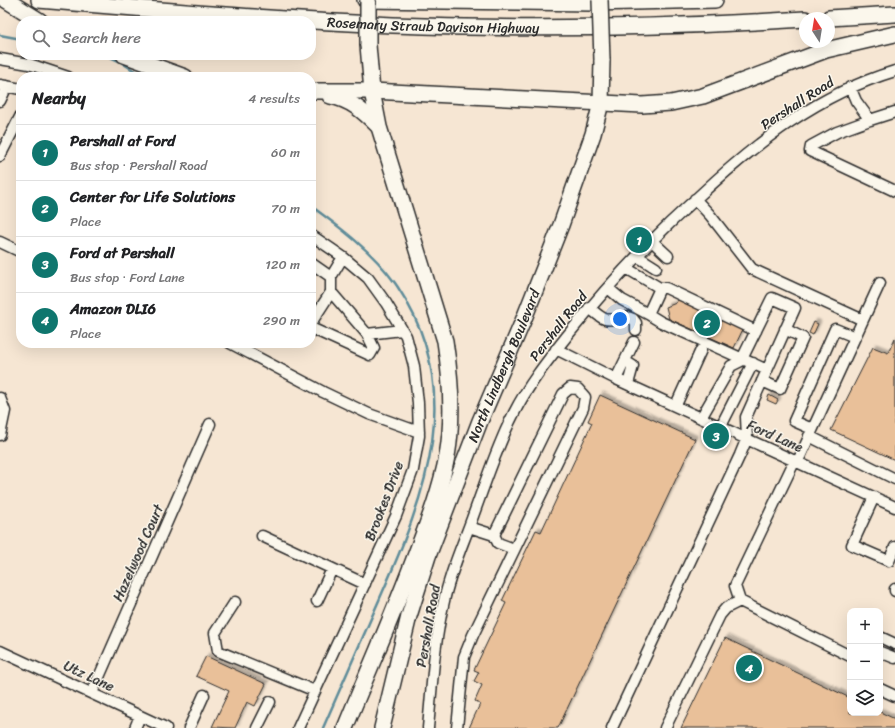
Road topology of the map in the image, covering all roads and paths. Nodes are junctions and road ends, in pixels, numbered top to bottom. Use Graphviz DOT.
graph roads {
  1 [pos="6,0"];
  2 [pos="39,0"];
  3 [pos="365,0"];
  4 [pos="368,0"];
  5 [pos="600,0"];
  6 [pos="715,0"];
  7 [pos="895,14"];
  8 [pos="32,16"];
  9 [pos="235,16"];
  10 [pos="835,18"];
  11 [pos="799,20"];
  12 [pos="316,21"];
  13 [pos="895,34"];
  14 [pos="0,59"];
  15 [pos="138,60"];
  16 [pos="895,71"];
  17 [pos="41,72"];
  18 [pos="171,72"];
  19 [pos="3,86"];
  20 [pos="850,86"];
  21 [pos="16,88"];
  22 [pos="372,91"];
  23 [pos="316,92"];
  24 [pos="316,93"];
  25 [pos="0,101"];
  26 [pos="601,104"];
  27 [pos="895,112"];
  28 [pos="870,120"];
  29 [pos="16,125"];
  30 [pos="378,127"];
  31 [pos="0,156"];
  32 [pos="895,191"];
  33 [pos="695,199"];
  34 [pos="316,238"];
  35 [pos="652,241"];
  36 [pos="0,242"];
  37 [pos="16,250"];
  38 [pos="637,256"];
  39 [pos="668,256"];
  40 [pos="343,257"];
  41 [pos="316,266"];
  42 [pos="626,268"];
  43 [pos="656,268"];
  44 [pos="331,277"];
  45 [pos="880,283"];
  46 [pos="608,288"];
  47 [pos="660,288"];
  48 [pos="331,292"];
  49 [pos="589,308"];
  50 [pos="648,314"];
  51 [pos="316,315"];
  52 [pos="863,320"];
  53 [pos="785,329"];
  54 [pos="316,330"];
  55 [pos="402,330"];
  56 [pos="636,330"];
  57 [pos="756,331"];
  58 [pos="367,334"];
  59 [pos="855,337"];
  60 [pos="634,342"];
  61 [pos="239,348"];
  62 [pos="556,349"];
  63 [pos="701,350"];
  64 [pos="743,358"];
  65 [pos="625,361"];
  66 [pos="753,363"];
  67 [pos="767,370"];
  68 [pos="616,379"];
  69 [pos="762,381"];
  70 [pos="628,384"];
  71 [pos="0,398"];
  72 [pos="676,405"];
  73 [pos="701,418"];
  74 [pos="210,424"];
  75 [pos="721,426"];
  76 [pos="419,432"];
  77 [pos="810,433"];
  78 [pos="0,435"];
  79 [pos="747,438"];
  80 [pos="796,460"];
  81 [pos="895,479"];
  82 [pos="874,498"];
  83 [pos="895,507"];
  84 [pos="469,527"];
  85 [pos="494,535"];
  86 [pos="262,536"];
  87 [pos="895,547"];
  88 [pos="514,549"];
  89 [pos="332,568"];
  90 [pos="365,584"];
  91 [pos="317,601"];
  92 [pos="740,601"];
  93 [pos="235,602"];
  94 [pos="883,638"];
  95 [pos="895,644"];
  96 [pos="0,651"];
  97 [pos="883,653"];
  98 [pos="847,654"];
  99 [pos="895,658"];
  100 [pos="883,690"];
  101 [pos="315,691"];
  102 [pos="92,693"];
  103 [pos="204,695"];
  104 [pos="895,696"];
  105 [pos="270,702"];
  106 [pos="140,716"];
  107 [pos="193,727"];
  108 [pos="135,728"];
  109 [pos="166,728"];
  110 [pos="257,728"];
  111 [pos="298,728"];
  112 [pos="345,728"];
  113 [pos="382,728"];
  114 [pos="428,728"];
  115 [pos="457,728"];
  116 [pos="612,728"];
  117 [pos="665,728"];
  1 -- 8 [label="highway"];
  2 -- 9 [label="highway, Rosemary Straub Davison Highway"];
  3 -- 6 [label="highway, Rosemary Straub Davison Highway"];
  4 -- 22 [label="highway, North Lindbergh Boulevard, bridge"];
  5 -- 26 [label="highway, North Lindbergh Boulevard, bridge"];
  7 -- 10 [label="highway"];
  11 -- 12 [label="highway, Rosemary Straub Davison Highway"];
  13 -- 26 [label="highway"];
  14 -- 17 [label="street"];
  15 -- 18 [label="highway"];
  16 -- 20 [label="street, Pershall Road"];
  19 -- 21 [label="street"];
  19 -- 25 [label="street"];
  20 -- 28 [label="street"];
  20 -- 33 [label="street, Pershall Road"];
  22 -- 23 [label="highway"];
  22 -- 26 [label="highway"];
  22 -- 30 [label="highway, North Lindbergh Boulevard"];
  24 -- 30 [label="highway"];
  26 -- 113 [label="highway, North Lindbergh Boulevard"];
  27 -- 28 [label="street"];
  28 -- 32 [label="street"];
  29 -- 31 [label="street"];
  30 -- 112 [label="highway, North Lindbergh Boulevard"];
  33 -- 35 [label="street, Pershall Road"];
  33 -- 52 [label="street"];
  34 -- 40 [label="street, Brookes Drive"];
  35 -- 38 [label="street, Pershall Road"];
  35 -- 39 [label="street"];
  36 -- 37 [label="street"];
  38 -- 42 [label="street, Pershall Road"];
  38 -- 43 [label="street"];
  40 -- 44 [label="street"];
  40 -- 55 [label="street, Brookes Drive"];
  41 -- 44 [label="street"];
  42 -- 46 [label="street, Pershall Road"];
  42 -- 47 [label="street"];
  44 -- 48 [label="street"];
  45 -- 52 [label="street"];
  46 -- 49 [label="street, Pershall Road"];
  46 -- 50 [label="street"];
  47 -- 50 [label="street"];
  47 -- 57 [label="street"];
  48 -- 51 [label="street"];
  48 -- 58 [label="street"];
  49 -- 56 [label="street"];
  49 -- 62 [label="street, Pershall Road"];
  50 -- 64 [label="street"];
  52 -- 59 [label="street"];
  53 -- 57 [label="street"];
  53 -- 67 [label="street"];
  53 -- 69 [label="street"];
  54 -- 58 [label="street"];
  55 -- 58 [label="street"];
  55 -- 76 [label="street, Brookes Drive"];
  57 -- 64 [label="street"];
  59 -- 77 [label="street"];
  59 -- 77 [label="street"];
  60 -- 65 [label="street"];
  61 -- 76 [label="street"];
  62 -- 68 [label="street, Ford Lane"];
  62 -- 84 [label="street, Pershall Road"];
  63 -- 72 [label="street"];
  64 -- 66 [label="street"];
  64 -- 73 [label="street"];
  65 -- 68 [label="street"];
  65 -- 70 [label="street"];
  66 -- 67 [label="street"];
  66 -- 75 [label="street"];
  67 -- 69 [label="street"];
  68 -- 70 [label="street, Ford Lane"];
  69 -- 79 [label="street"];
  70 -- 72 [label="street, Ford Lane"];
  71 -- 78 [label="street"];
  72 -- 73 [label="street, Ford Lane"];
  73 -- 75 [label="street, Ford Lane"];
  74 -- 102 [label="street, Hazelwood Court"];
  75 -- 79 [label="street, Ford Lane"];
  76 -- 90 [label="street, Brookes Drive"];
  77 -- 80 [label="street"];
  77 -- 81 [label="street"];
  79 -- 80 [label="street, Ford Lane"];
  79 -- 116 [label="street"];
  80 -- 82 [label="street, Ford Lane"];
  80 -- 92 [label="street"];
  82 -- 83 [label="street, Ford Lane"];
  82 -- 87 [label="street"];
  84 -- 85 [label="street"];
  84 -- 114 [label="street, Pershall Road"];
  85 -- 88 [label="street"];
  85 -- 88 [label="street"];
  86 -- 89 [label="street"];
  88 -- 115 [label="street"];
  89 -- 90 [label="street"];
  89 -- 91 [label="street"];
  90 -- 101 [label="street, Brookes Drive"];
  92 -- 98 [label="street"];
  92 -- 117 [label="street"];
  93 -- 101 [label="street"];
  94 -- 95 [label="street"];
  96 -- 102 [label="street, Utz Lane"];
  97 -- 99 [label="street"];
  100 -- 104 [label="street"];
  101 -- 111 [label="street, Brookes Drive"];
  102 -- 106 [label="street, Utz Lane"];
  103 -- 107 [label="street"];
  105 -- 110 [label="street"];
  106 -- 108 [label="street"];
  106 -- 109 [label="street, Utz Lane"];
}
